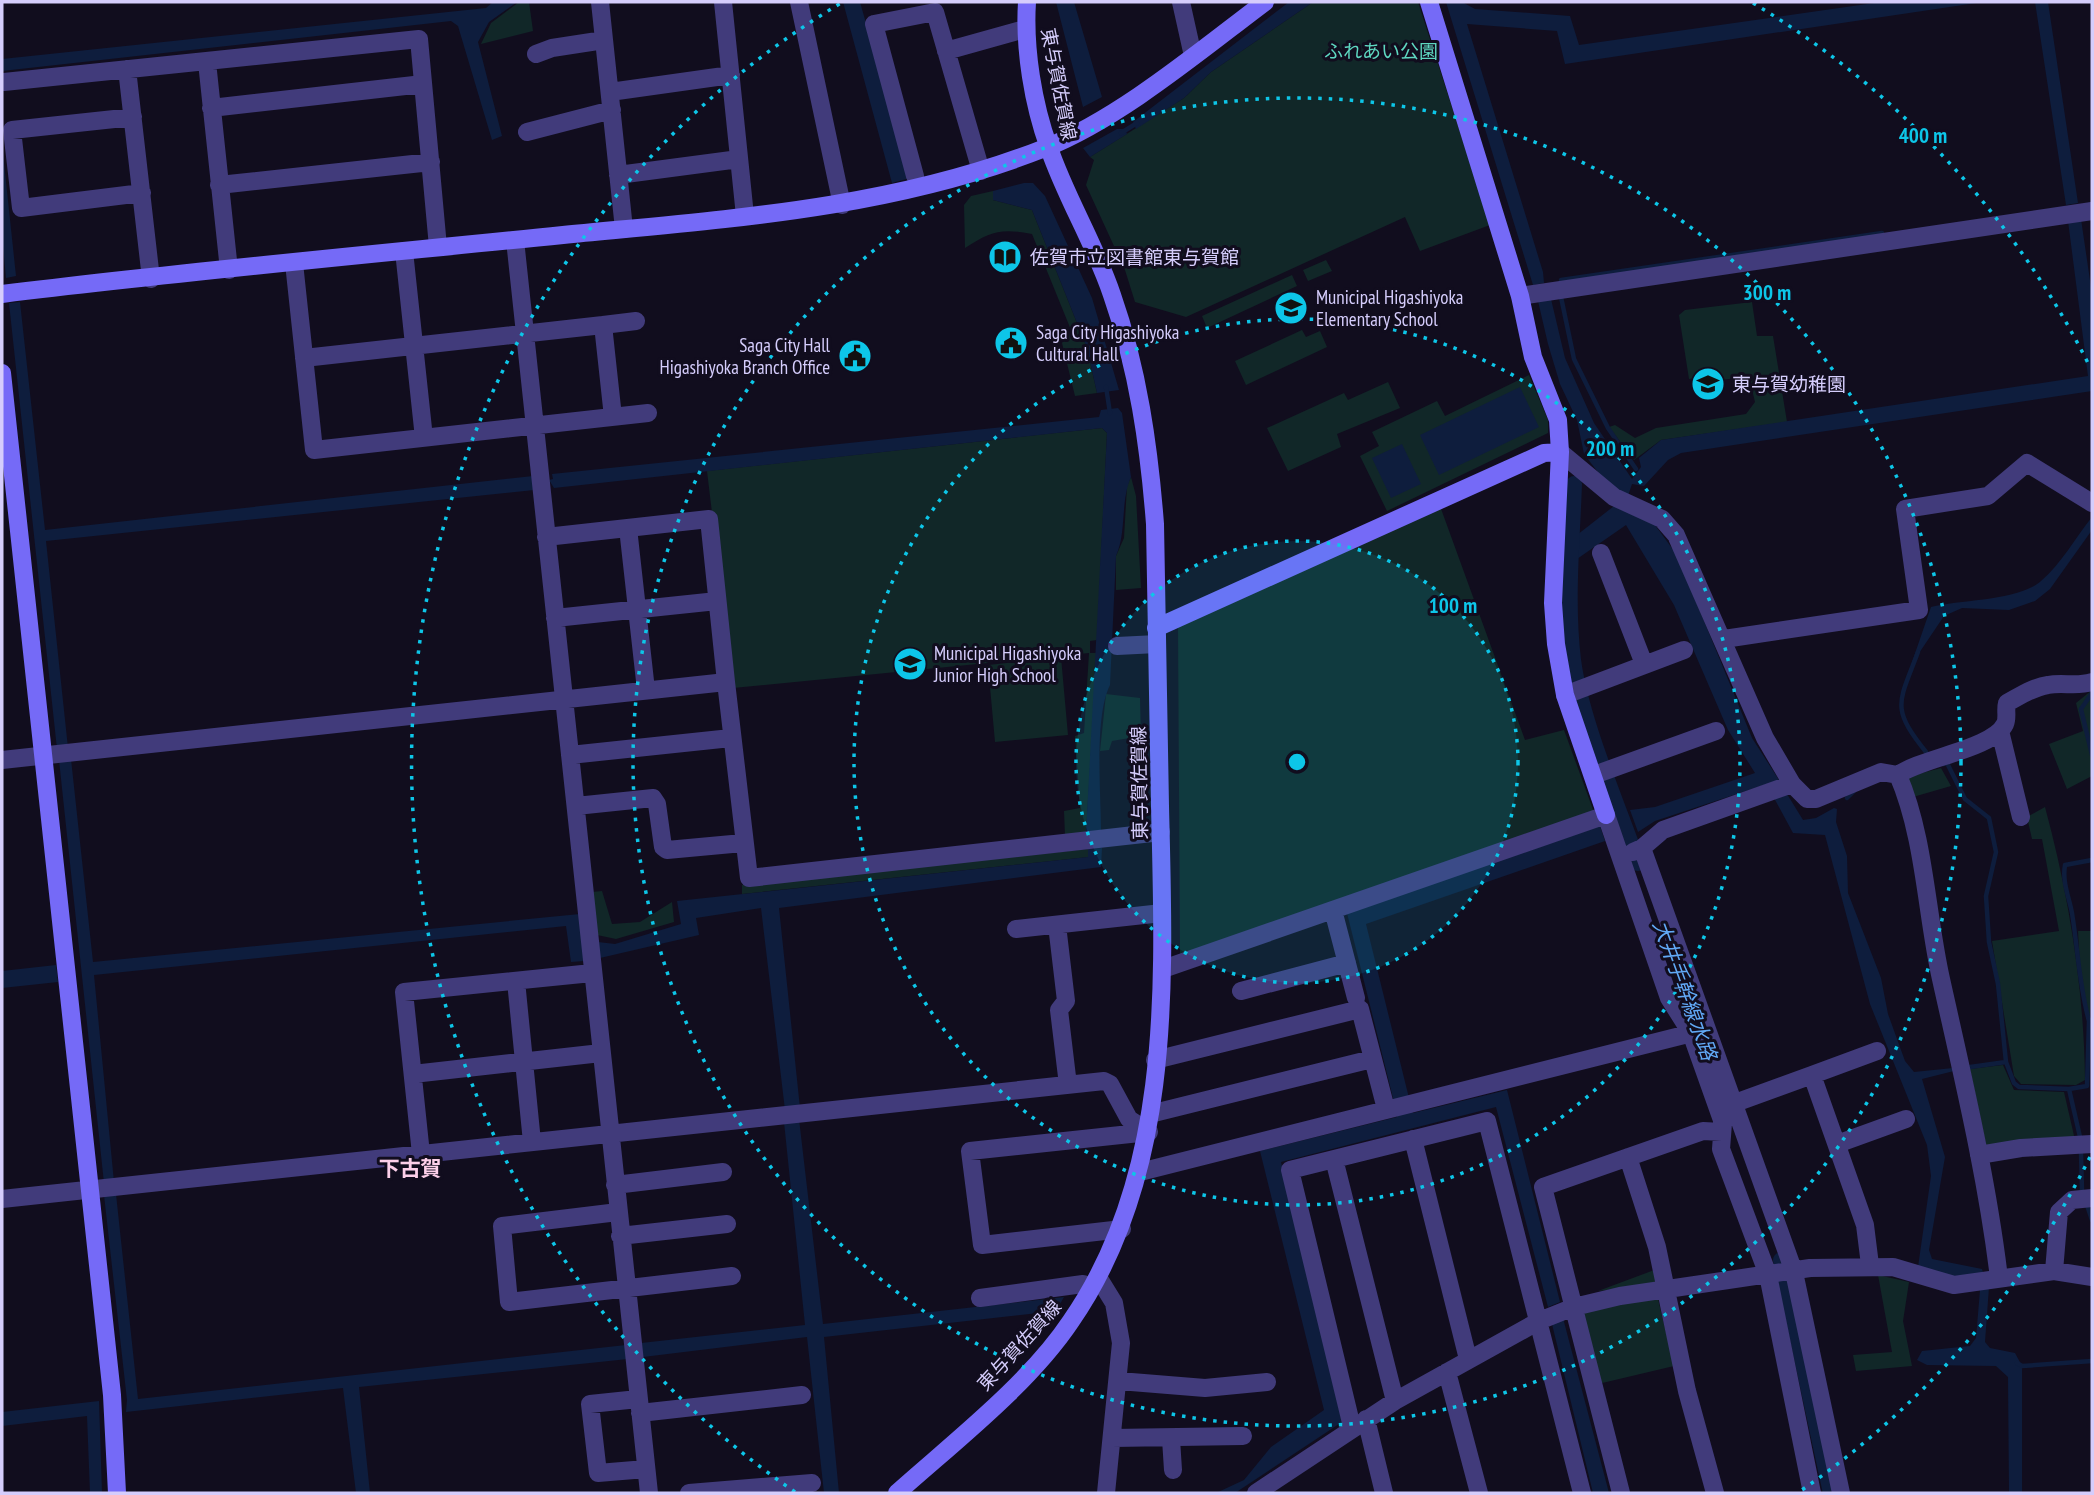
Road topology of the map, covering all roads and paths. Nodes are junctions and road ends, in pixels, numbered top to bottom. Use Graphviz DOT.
graph roads {
  1 [pos="604,2"];
  2 [pos="723,2"];
  3 [pos="799,2"];
  4 [pos="1027,2"];
  5 [pos="1181,2"];
  6 [pos="1265,2"];
  7 [pos="1429,2"];
  8 [pos="1025,29"];
  9 [pos="604,40"];
  10 [pos="946,51"];
  11 [pos="536,54"];
  12 [pos="1193,56"];
  13 [pos="207,62"];
  14 [pos="127,69"];
  15 [pos="731,75"];
  16 [pos="4,82"];
  17 [pos="423,84"];
  18 [pos="610,92"];
  19 [pos="211,108"];
  20 [pos="612,110"];
  21 [pos="133,117"];
  22 [pos="527,132"];
  23 [pos="1048,147"];
  24 [pos="739,159"];
  25 [pos="431,162"];
  26 [pos="981,171"];
  27 [pos="618,175"];
  28 [pos="915,176"];
  29 [pos="219,185"];
  30 [pos="142,193"];
  31 [pos="842,205"];
  32 [pos="2092,211"];
  33 [pos="745,216"];
  34 [pos="624,229"];
  35 [pos="515,240"];
  36 [pos="439,247"];
  37 [pos="404,251"];
  38 [pos="293,263"];
  39 [pos="229,270"];
  40 [pos="151,279"];
  41 [pos="2,294"];
  42 [pos="1520,296"];
  43 [pos="636,321"];
  44 [pos="603,325"];
  45 [pos="525,334"];
  46 [pos="414,346"];
  47 [pos="304,358"];
  48 [pos="2,373"];
  49 [pos="648,413"];
  50 [pos="613,417"];
  51 [pos="535,426"];
  52 [pos="424,438"];
  53 [pos="1560,452"];
  54 [pos="2092,503"];
  55 [pos="628,528"];
  56 [pos="546,537"];
  57 [pos="1601,553"];
  58 [pos="717,601"];
  59 [pos="637,609"];
  60 [pos="555,618"];
  61 [pos="1157,636"];
  62 [pos="1724,639"];
  63 [pos="1117,646"];
  64 [pos="1684,650"];
  65 [pos="1644,664"];
  66 [pos="726,682"];
  67 [pos="2092,682"];
  68 [pos="646,690"];
  69 [pos="1574,691"];
  70 [pos="564,699"];
  71 [pos="1716,732"];
  72 [pos="2000,732"];
  73 [pos="731,738"];
  74 [pos="570,755"];
  75 [pos="43,756"];
  76 [pos="2,760"];
  77 [pos="1602,772"];
  78 [pos="1898,775"];
  79 [pos="1792,784"];
  80 [pos="576,806"];
  81 [pos="1606,815"];
  82 [pos="2021,817"];
  83 [pos="1161,832"];
  84 [pos="743,842"];
  85 [pos="1630,853"];
  86 [pos="1333,910"];
  87 [pos="1162,913"];
  88 [pos="1057,925"];
  89 [pos="1016,929"];
  90 [pos="1347,963"];
  91 [pos="1163,969"];
  92 [pos="593,973"];
  93 [pos="516,981"];
  94 [pos="1241,991"];
  95 [pos="1356,998"];
  96 [pos="1700,1031"];
  97 [pos="1877,1051"];
  98 [pos="601,1053"];
  99 [pos="1155,1059"];
  100 [pos="1372,1059"];
  101 [pos="524,1062"];
  102 [pos="413,1074"];
  103 [pos="1812,1075"];
  104 [pos="1068,1085"];
  105 [pos="1735,1103"];
  106 [pos="1386,1110"];
  107 [pos="1906,1119"];
  108 [pos="1149,1123"];
  109 [pos="1722,1132"];
  110 [pos="610,1134"];
  111 [pos="1413,1139"];
  112 [pos="532,1142"];
  113 [pos="1837,1144"];
  114 [pos="2092,1144"];
  115 [pos="421,1154"];
  116 [pos="1979,1155"];
  117 [pos="1628,1157"];
  118 [pos="1334,1158"];
  119 [pos="723,1172"];
  120 [pos="1140,1172"];
  121 [pos="615,1185"];
  122 [pos="90,1190"];
  123 [pos="2092,1198"];
  124 [pos="2,1199"];
  125 [pos="618,1212"];
  126 [pos="727,1224"];
  127 [pos="1122,1229"];
  128 [pos="620,1236"];
  129 [pos="1870,1265"];
  130 [pos="2054,1271"];
  131 [pos="1780,1273"];
  132 [pos="732,1276"];
  133 [pos="2092,1277"];
  134 [pos="1999,1278"];
  135 [pos="1095,1282"];
  136 [pos="626,1289"];
  137 [pos="1666,1289"];
  138 [pos="980,1298"];
  139 [pos="1574,1307"];
  140 [pos="1539,1321"];
  141 [pos="1468,1359"];
  142 [pos="1447,1372"];
  143 [pos="1119,1381"];
  144 [pos="1267,1382"];
  145 [pos="802,1395"];
  146 [pos="1395,1401"];
  147 [pos="639,1406"];
  148 [pos="1359,1423"];
  149 [pos="1243,1436"];
  150 [pos="1112,1438"];
  151 [pos="1171,1439"];
  152 [pos="646,1469"];
  153 [pos="1173,1470"];
  154 [pos="812,1483"];
  155 [pos="117,1493"];
  156 [pos="649,1493"];
  157 [pos="689,1493"];
  158 [pos="897,1493"];
  159 [pos="1106,1493"];
  160 [pos="1256,1493"];
  161 [pos="1384,1493"];
  162 [pos="1479,1493"];
  163 [pos="1582,1493"];
  164 [pos="1621,1493"];
  165 [pos="1716,1493"];
  166 [pos="1812,1493"];
  167 [pos="1841,1493"];
  1 -- 9 [label="street"];
  2 -- 15 [label="street"];
  3 -- 31 [label="street"];
  4 -- 8 [label="street, 東与賀佐賀線"];
  5 -- 12 [label="street"];
  6 -- 12 [label="street"];
  7 -- 42 [label="street"];
  8 -- 10 [label="street"];
  8 -- 23 [label="street, 東与賀佐賀線"];
  9 -- 11 [label="street"];
  9 -- 18 [label="street"];
  10 -- 26 [label="street"];
  10 -- 28 [label="street"];
  12 -- 23 [label="street"];
  13 -- 14 [label="street"];
  13 -- 17 [label="street"];
  13 -- 19 [label="street"];
  14 -- 16 [label="street"];
  14 -- 21 [label="street"];
  15 -- 18 [label="street"];
  15 -- 24 [label="street"];
  17 -- 19 [label="street"];
  17 -- 25 [label="street"];
  18 -- 20 [label="street"];
  19 -- 29 [label="street"];
  20 -- 22 [label="street"];
  20 -- 27 [label="street"];
  21 -- 30 [label="street"];
  21 -- 30 [label="street"];
  23 -- 26 [label="street"];
  23 -- 61 [label="street, 東与賀佐賀線"];
  24 -- 27 [label="street"];
  24 -- 33 [label="street"];
  25 -- 29 [label="street"];
  25 -- 36 [label="street"];
  26 -- 31 [label="street"];
  27 -- 34 [label="street"];
  29 -- 39 [label="street"];
  30 -- 40 [label="street"];
  31 -- 33 [label="street"];
  32 -- 42 [label="street"];
  33 -- 34 [label="street"];
  34 -- 35 [label="street"];
  35 -- 36 [label="street"];
  35 -- 45 [label="street"];
  36 -- 37 [label="street"];
  37 -- 38 [label="street"];
  37 -- 46 [label="street"];
  38 -- 39 [label="street"];
  38 -- 47 [label="street"];
  39 -- 40 [label="street"];
  40 -- 41 [label="street"];
  42 -- 53 [label="street"];
  43 -- 44 [label="street"];
  44 -- 45 [label="street"];
  44 -- 50 [label="street"];
  45 -- 46 [label="street"];
  45 -- 51 [label="street"];
  46 -- 47 [label="street"];
  46 -- 52 [label="street"];
  47 -- 52 [label="street"];
  48 -- 75 [label="street"];
  49 -- 50 [label="street"];
  50 -- 51 [label="street"];
  51 -- 52 [label="street"];
  51 -- 56 [label="street"];
  53 -- 61 [label="street"];
  53 -- 62 [label="street"];
  53 -- 69 [label="street"];
  54 -- 62 [label="street"];
  55 -- 56 [label="street"];
  55 -- 58 [label="street"];
  55 -- 59 [label="street"];
  56 -- 60 [label="street"];
  57 -- 65 [label="street"];
  58 -- 59 [label="street"];
  58 -- 66 [label="street"];
  59 -- 60 [label="street"];
  59 -- 68 [label="street"];
  60 -- 70 [label="street"];
  61 -- 63 [label="street"];
  61 -- 83 [label="street, 東与賀佐賀線"];
  62 -- 79 [label="street"];
  64 -- 65 [label="street"];
  65 -- 69 [label="street"];
  66 -- 68 [label="street"];
  66 -- 73 [label="street"];
  67 -- 72 [label="street"];
  68 -- 70 [label="street"];
  69 -- 77 [label="street"];
  70 -- 74 [label="street"];
  70 -- 75 [label="street"];
  71 -- 77 [label="street"];
  72 -- 78 [label="street"];
  72 -- 82 [label="street"];
  73 -- 74 [label="street"];
  73 -- 84 [label="street"];
  74 -- 80 [label="street"];
  75 -- 76 [label="street"];
  75 -- 122 [label="street"];
  77 -- 81 [label="street"];
  78 -- 79 [label="street"];
  78 -- 116 [label="street"];
  79 -- 85 [label="street"];
  80 -- 84 [label="street"];
  80 -- 92 [label="street"];
  81 -- 85 [label="street"];
  81 -- 86 [label="street"];
  83 -- 84 [label="street"];
  83 -- 87 [label="street, 東与賀佐賀線"];
  85 -- 96 [label="street"];
  85 -- 96 [label="street"];
  86 -- 90 [label="street"];
  86 -- 91 [label="street"];
  87 -- 88 [label="street"];
  87 -- 91 [label="street, 東与賀佐賀線"];
  88 -- 89 [label="street"];
  88 -- 104 [label="street"];
  90 -- 94 [label="street"];
  90 -- 95 [label="street"];
  91 -- 99 [label="street, 東与賀佐賀線"];
  92 -- 93 [label="street"];
  92 -- 98 [label="street"];
  93 -- 101 [label="street"];
  93 -- 102 [label="street"];
  96 -- 105 [label="street"];
  96 -- 106 [label="street"];
  96 -- 109 [label="street"];
  97 -- 103 [label="street"];
  98 -- 101 [label="street"];
  98 -- 110 [label="street"];
  99 -- 100 [label="street"];
  99 -- 108 [label="street, 東与賀佐賀線"];
  100 -- 106 [label="street"];
  100 -- 108 [label="street"];
  101 -- 102 [label="street"];
  101 -- 112 [label="street"];
  102 -- 115 [label="street"];
  103 -- 105 [label="street"];
  103 -- 113 [label="street"];
  104 -- 108 [label="street"];
  104 -- 110 [label="street"];
  105 -- 131 [label="street"];
  106 -- 120 [label="street"];
  107 -- 113 [label="street"];
  108 -- 120 [label="street, 東与賀佐賀線"];
  108 -- 127 [label="street"];
  109 -- 117 [label="street"];
  109 -- 131 [label="street"];
  110 -- 112 [label="street"];
  110 -- 121 [label="street"];
  111 -- 118 [label="street"];
  111 -- 140 [label="street"];
  111 -- 141 [label="street"];
  112 -- 115 [label="street"];
  113 -- 129 [label="street"];
  114 -- 116 [label="street"];
  115 -- 122 [label="street"];
  116 -- 134 [label="street"];
  117 -- 137 [label="street"];
  117 -- 139 [label="street"];
  118 -- 146 [label="street"];
  118 -- 148 [label="street"];
  119 -- 121 [label="street"];
  120 -- 127 [label="street, 東与賀佐賀線"];
  121 -- 125 [label="street"];
  122 -- 124 [label="street"];
  122 -- 155 [label="street"];
  123 -- 130 [label="street"];
  125 -- 128 [label="street"];
  125 -- 136 [label="street"];
  126 -- 128 [label="street"];
  127 -- 135 [label="street, 東与賀佐賀線"];
  128 -- 136 [label="street"];
  129 -- 131 [label="street"];
  129 -- 134 [label="street"];
  130 -- 133 [label="street"];
  130 -- 134 [label="street"];
  131 -- 137 [label="street"];
  131 -- 166 [label="street"];
  131 -- 167 [label="street"];
  132 -- 136 [label="street"];
  135 -- 138 [label="street"];
  135 -- 143 [label="street"];
  135 -- 158 [label="street, 東与賀佐賀線"];
  136 -- 147 [label="street"];
  137 -- 139 [label="street"];
  137 -- 165 [label="street"];
  139 -- 140 [label="street"];
  139 -- 164 [label="street"];
  140 -- 141 [label="street"];
  140 -- 163 [label="street"];
  141 -- 142 [label="street"];
  142 -- 146 [label="street"];
  142 -- 162 [label="street"];
  143 -- 144 [label="street"];
  143 -- 150 [label="street"];
  145 -- 147 [label="street"];
  146 -- 148 [label="street"];
  147 -- 152 [label="street"];
  147 -- 152 [label="street"];
  148 -- 160 [label="street"];
  148 -- 161 [label="street"];
  149 -- 151 [label="street"];
  150 -- 151 [label="street"];
  150 -- 159 [label="street"];
  151 -- 153 [label="street"];
  152 -- 156 [label="street"];
  154 -- 157 [label="street"];
}
